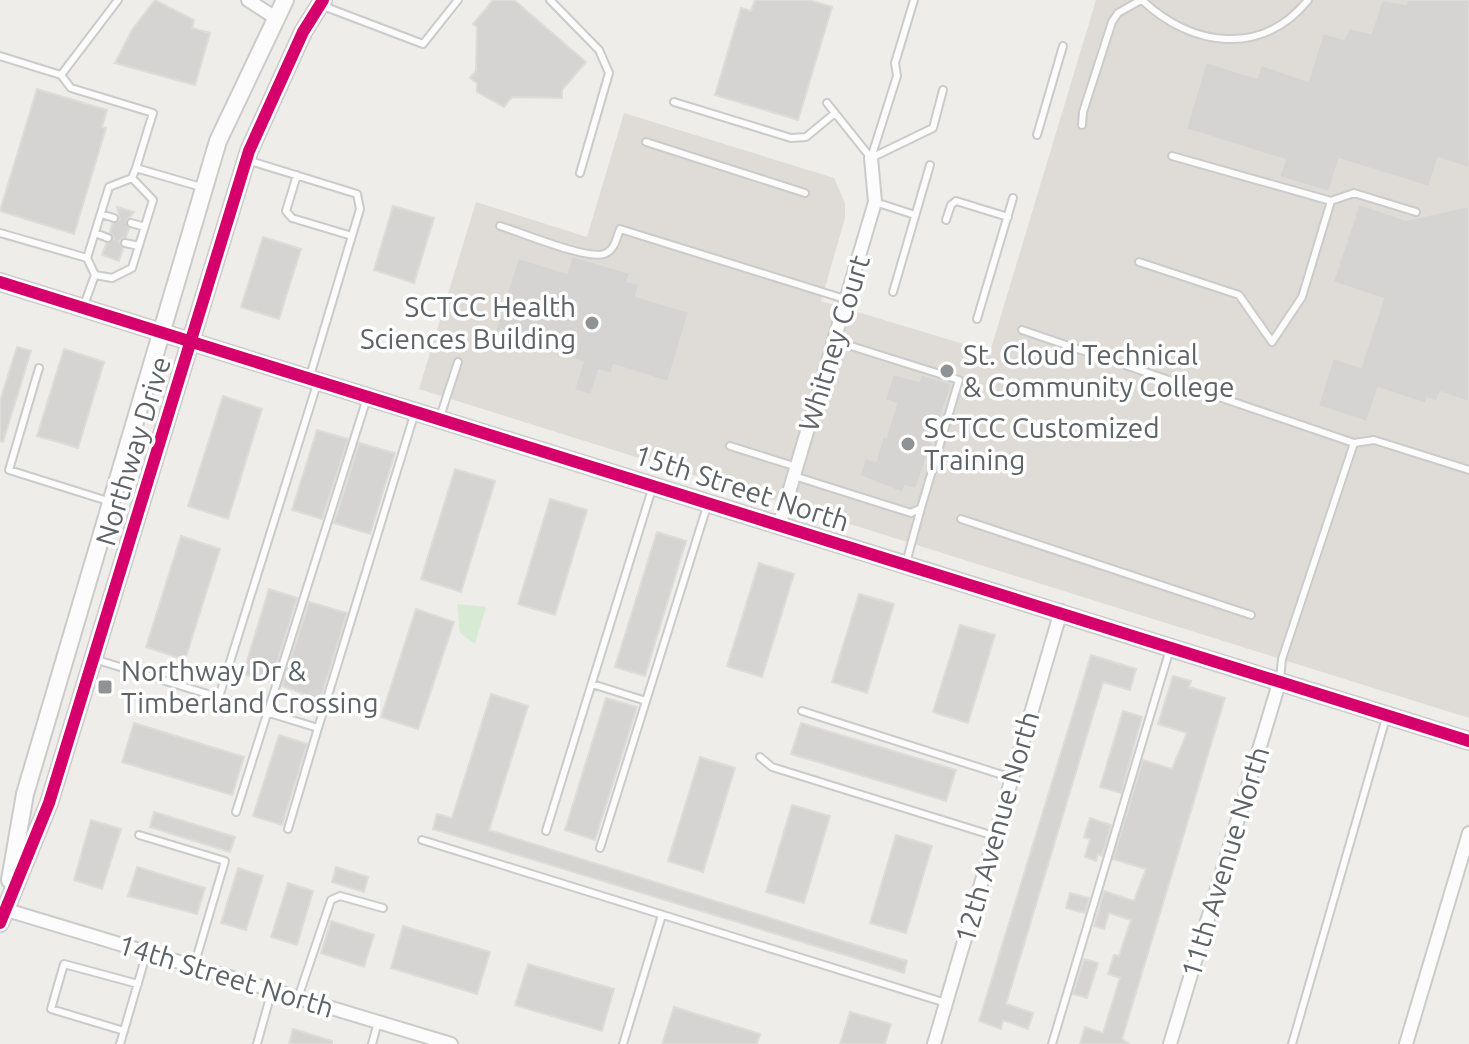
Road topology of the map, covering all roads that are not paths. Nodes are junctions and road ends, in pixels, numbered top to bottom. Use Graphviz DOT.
graph roads {
  1 [pos="118,0"];
  2 [pos="248,0"];
  3 [pos="285,0"];
  4 [pos="458,0"];
  5 [pos="550,0"];
  6 [pos="914,0"];
  7 [pos="1141,0"];
  8 [pos="1308,0"];
  9 [pos="321,2"];
  10 [pos="274,17"];
  11 [pos="1063,46"];
  12 [pos="0,56"];
  13 [pos="61,75"];
  14 [pos="943,90"];
  15 [pos="674,102"];
  16 [pos="827,103"];
  17 [pos="835,113"];
  18 [pos="1082,125"];
  19 [pos="1037,135"];
  20 [pos="646,142"];
  21 [pos="1172,156"];
  22 [pos="871,158"];
  23 [pos="246,160"];
  24 [pos="930,165"];
  25 [pos="136,168"];
  26 [pos="580,173"];
  27 [pos="297,175"];
  28 [pos="132,178"];
  29 [pos="204,188"];
  30 [pos="805,193"];
  31 [pos="1013,198"];
  32 [pos="1331,201"];
  33 [pos="875,202"];
  34 [pos="1416,212"];
  35 [pos="101,214"];
  36 [pos="915,215"];
  37 [pos="1008,217"];
  38 [pos="114,218"];
  39 [pos="946,220"];
  40 [pos="131,223"];
  41 [pos="500,226"];
  42 [pos="145,227"];
  43 [pos="0,233"];
  44 [pos="95,233"];
  45 [pos="352,236"];
  46 [pos="108,238"];
  47 [pos="125,243"];
  48 [pos="139,246"];
  49 [pos="87,258"];
  50 [pos="1139,262"];
  51 [pos="95,275"];
  52 [pos="0,282"];
  53 [pos="893,292"];
  54 [pos="848,300"];
  55 [pos="83,307"];
  56 [pos="977,319"];
  57 [pos="162,330"];
  58 [pos="1022,330"];
  59 [pos="192,340"];
  60 [pos="835,341"];
  61 [pos="458,362"];
  62 [pos="39,368"];
  63 [pos="314,378"];
  64 [pos="368,394"];
  65 [pos="416,409"];
  66 [pos="440,417"];
  67 [pos="1354,443"];
  68 [pos="730,446"];
  69 [pos="9,470"];
  70 [pos="1469,470"];
  71 [pos="796,471"];
  72 [pos="0,476"];
  73 [pos="654,486"];
  74 [pos="112,503"];
  75 [pos="708,503"];
  76 [pos="921,508"];
  77 [pos="961,519"];
  78 [pos="779,526"];
  79 [pos="906,564"];
  80 [pos="1061,611"];
  81 [pos="1251,615"];
  82 [pos="1171,646"];
  83 [pos="93,659"];
  84 [pos="1280,680"];
  85 [pos="592,684"];
  86 [pos="219,697"];
  87 [pos="646,701"];
  88 [pos="802,711"];
  89 [pos="267,712"];
  90 [pos="1387,714"];
  91 [pos="318,728"];
  92 [pos="1469,741"];
  93 [pos="760,757"];
  94 [pos="1012,778"];
  95 [pos="236,812"];
  96 [pos="288,829"];
  97 [pos="546,831"];
  98 [pos="1469,833"];
  99 [pos="139,835"];
  100 [pos="995,836"];
  101 [pos="422,840"];
  102 [pos="600,848"];
  103 [pos="383,908"];
  104 [pos="2,913"];
  105 [pos="662,915"];
  106 [pos="147,952"];
  107 [pos="194,966"];
  108 [pos="138,984"];
  109 [pos="272,990"];
  110 [pos="298,998"];
  111 [pos="946,1003"];
  112 [pos="378,1022"];
  113 [pos="124,1031"];
  114 [pos="935,1042"];
  115 [pos="120,1044"];
  116 [pos="257,1044"];
  117 [pos="372,1044"];
  118 [pos="451,1044"];
  119 [pos="623,1044"];
  120 [pos="949,1044"];
  121 [pos="1052,1044"];
  122 [pos="1170,1044"];
  123 [pos="1292,1044"];
  124 [pos="1406,1044"];
  1 -- 13 [label="lane"];
  2 -- 10 [label="street"];
  3 -- 10 [label="street, Northway Drive"];
  4 -- 9 [label="lane"];
  5 -- 26 [label="lane"];
  6 -- 22 [label="lane"];
  7 -- 8 [label="lane"];
  7 -- 18 [label="lane"];
  9 -- 23 [label="street, Northway Drive"];
  10 -- 29 [label="street, Northway Drive"];
  11 -- 19 [label="lane"];
  12 -- 13 [label="lane"];
  13 -- 25 [label="lane"];
  14 -- 22 [label="lane"];
  15 -- 17 [label="lane"];
  16 -- 17 [label="lane"];
  17 -- 22 [label="lane"];
  20 -- 30 [label="lane"];
  21 -- 32 [label="lane"];
  22 -- 33 [label="street, Whitney Court"];
  23 -- 27 [label="lane"];
  23 -- 59 [label="street, Northway Drive"];
  24 -- 36 [label="lane"];
  25 -- 28 [label="lane"];
  25 -- 29 [label="lane"];
  27 -- 45 [label="lane"];
  27 -- 45 [label="lane"];
  28 -- 35 [label="lane"];
  28 -- 42 [label="lane"];
  29 -- 57 [label="street, Northway Drive"];
  31 -- 37 [label="lane"];
  32 -- 34 [label="lane"];
  32 -- 50 [label="lane"];
  33 -- 36 [label="lane"];
  33 -- 54 [label="street, Whitney Court"];
  35 -- 38 [label="lane"];
  35 -- 44 [label="lane"];
  36 -- 53 [label="lane"];
  37 -- 39 [label="lane"];
  37 -- 56 [label="lane"];
  40 -- 42 [label="lane"];
  41 -- 54 [label="lane"];
  42 -- 48 [label="lane"];
  43 -- 49 [label="lane"];
  44 -- 46 [label="lane"];
  44 -- 49 [label="lane"];
  45 -- 63 [label="lane"];
  47 -- 48 [label="lane"];
  48 -- 51 [label="lane"];
  49 -- 51 [label="lane"];
  51 -- 55 [label="lane"];
  52 -- 55 [label="street, 15th Street North"];
  54 -- 60 [label="street, Whitney Court"];
  55 -- 57 [label="street, 15th Street North"];
  57 -- 59 [label="street, 15th Street North"];
  57 -- 74 [label="street, Northway Drive"];
  58 -- 67 [label="lane"];
  59 -- 63 [label="street, 15th Street North"];
  59 -- 83 [label="street, Northway Drive"];
  60 -- 71 [label="street, Whitney Court"];
  60 -- 76 [label="lane"];
  61 -- 66 [label="lane"];
  62 -- 69 [label="lane"];
  63 -- 64 [label="street, 15th Street North"];
  63 -- 86 [label="lane"];
  64 -- 65 [label="street, 15th Street North"];
  64 -- 89 [label="lane"];
  65 -- 66 [label="street, 15th Street North"];
  65 -- 91 [label="lane"];
  66 -- 73 [label="street, 15th Street North"];
  67 -- 70 [label="lane"];
  67 -- 84 [label="lane"];
  68 -- 71 [label="lane"];
  69 -- 72 [label="lane"];
  69 -- 74 [label="lane"];
  71 -- 76 [label="lane"];
  71 -- 78 [label="street, Whitney Court"];
  73 -- 75 [label="street, 15th Street North"];
  73 -- 85 [label="lane"];
  74 -- 104 [label="street, Northway Drive"];
  75 -- 78 [label="street, 15th Street North"];
  75 -- 87 [label="lane"];
  76 -- 79 [label="lane"];
  77 -- 81 [label="lane"];
  78 -- 79 [label="street, 15th Street North"];
  79 -- 80 [label="street, 15th Street North"];
  80 -- 82 [label="street, 15th Street North"];
  80 -- 94 [label="street, 12th Avenue North"];
  82 -- 84 [label="street, 15th Street North"];
  82 -- 121 [label="lane"];
  83 -- 86 [label="lane"];
  83 -- 104 [label="street, Northway Drive"];
  84 -- 90 [label="street, 15th Street North"];
  84 -- 122 [label="street, 11th Avenue North"];
  85 -- 87 [label="lane"];
  85 -- 97 [label="lane"];
  86 -- 89 [label="lane"];
  87 -- 102 [label="lane"];
  88 -- 94 [label="lane"];
  89 -- 91 [label="lane"];
  89 -- 95 [label="lane"];
  90 -- 92 [label="street, 15th Street North"];
  90 -- 123 [label="lane"];
  91 -- 96 [label="lane"];
  93 -- 100 [label="lane"];
  94 -- 100 [label="street, 12th Avenue North"];
  98 -- 124 [label="street"];
  99 -- 107 [label="lane"];
  100 -- 111 [label="street, 12th Avenue North"];
  101 -- 105 [label="lane"];
  103 -- 110 [label="lane"];
  104 -- 106 [label="street, 14th Street North"];
  105 -- 111 [label="lane"];
  105 -- 119 [label="lane"];
  106 -- 107 [label="street, 14th Street North"];
  106 -- 108 [label="lane"];
  107 -- 109 [label="street, 14th Street North"];
  108 -- 113 [label="lane"];
  108 -- 113 [label="lane"];
  109 -- 110 [label="street, 14th Street North"];
  109 -- 116 [label="lane"];
  110 -- 112 [label="street, 14th Street North"];
  111 -- 114 [label="street, 12th Avenue North"];
  112 -- 117 [label="lane"];
  112 -- 118 [label="street, 14th Street North"];
  113 -- 115 [label="lane"];
  114 -- 120 [label="street"];
}
